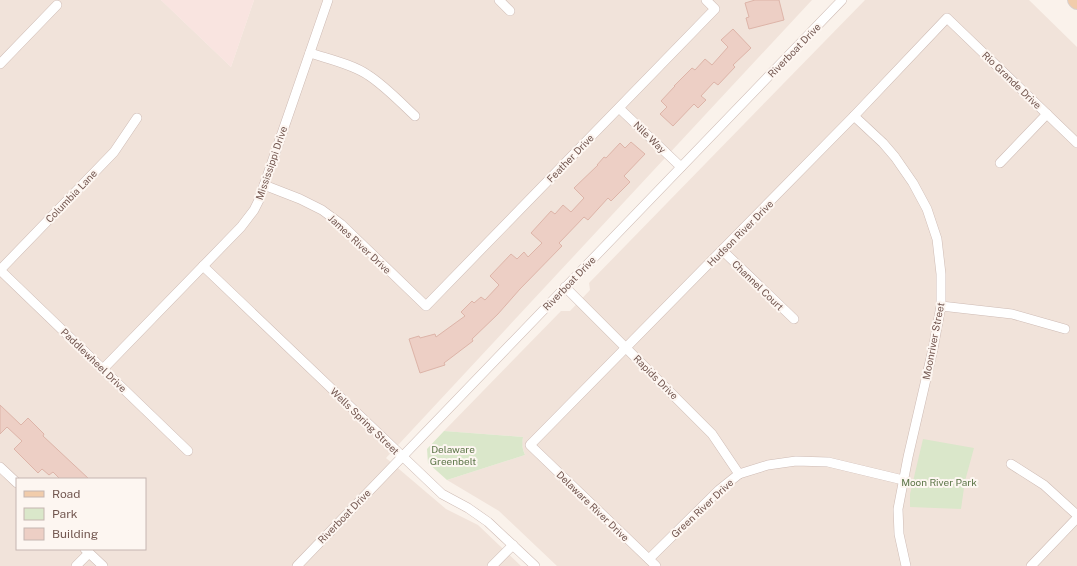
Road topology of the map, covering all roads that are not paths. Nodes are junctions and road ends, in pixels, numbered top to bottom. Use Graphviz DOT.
graph roads {
  1 [pos="328,0"];
  2 [pos="499,0"];
  3 [pos="706,0"];
  4 [pos="842,0"];
  5 [pos="57,5"];
  6 [pos="510,10"];
  7 [pos="947,18"];
  8 [pos="310,53"];
  9 [pos="0,64"];
  10 [pos="619,108"];
  11 [pos="1047,114"];
  12 [pos="415,116"];
  13 [pos="854,116"];
  14 [pos="137,118"];
  15 [pos="1077,143"];
  16 [pos="1000,163"];
  17 [pos="681,167"];
  18 [pos="264,185"];
  19 [pos="722,250"];
  20 [pos="203,266"];
  21 [pos="0,270"];
  22 [pos="565,287"];
  23 [pos="426,306"];
  24 [pos="941,306"];
  25 [pos="794,319"];
  26 [pos="1065,330"];
  27 [pos="626,348"];
  28 [pos="103,369"];
  29 [pos="530,445"];
  30 [pos="188,451"];
  31 [pos="402,456"];
  32 [pos="1011,464"];
  33 [pos="0,467"];
  34 [pos="739,474"];
  35 [pos="903,480"];
  36 [pos="16,482"];
  37 [pos="1077,517"];
  38 [pos="513,545"];
  39 [pos="87,551"];
  40 [pos="649,559"];
  41 [pos="76,566"];
  42 [pos="103,566"];
  43 [pos="297,566"];
  44 [pos="492,566"];
  45 [pos="535,566"];
  46 [pos="656,566"];
  47 [pos="906,566"];
  48 [pos="1031,566"];
  1 -- 8 [label="street, Mississippi Drive"];
  2 -- 6 [label="street"];
  3 -- 10 [label="street, Feather Drive"];
  4 -- 17 [label="street, Riverboat Drive"];
  5 -- 9 [label="street"];
  7 -- 11 [label="street, Rio Grande Drive"];
  7 -- 13 [label="street, Hudson River Drive"];
  8 -- 12 [label="street"];
  8 -- 18 [label="street, Mississippi Drive"];
  10 -- 17 [label="street, Nile Way"];
  10 -- 23 [label="street, Feather Drive"];
  11 -- 15 [label="street, Rio Grande Drive"];
  11 -- 16 [label="street"];
  13 -- 19 [label="street, Hudson River Drive"];
  13 -- 24 [label="street, Moonriver Street"];
  14 -- 21 [label="street, Columbia Lane"];
  17 -- 22 [label="street, Riverboat Drive"];
  18 -- 20 [label="street, Mississippi Drive"];
  18 -- 23 [label="street, James River Drive"];
  19 -- 25 [label="street, Channel Court"];
  19 -- 27 [label="street, Hudson River Drive"];
  20 -- 28 [label="street, Mississippi Drive"];
  20 -- 31 [label="street, Wells Spring Street"];
  21 -- 28 [label="street, Paddlewheel Drive"];
  22 -- 27 [label="street, Rapids Drive"];
  22 -- 31 [label="street, Riverboat Drive"];
  24 -- 26 [label="street"];
  24 -- 35 [label="street, Moonriver Street"];
  27 -- 29 [label="street, Hudson River Drive"];
  27 -- 34 [label="street, Rapids Drive"];
  28 -- 30 [label="street, Paddlewheel Drive"];
  29 -- 40 [label="street, Delaware River Drive"];
  31 -- 38 [label="street, Wells Spring Street"];
  31 -- 43 [label="street, Riverboat Drive"];
  32 -- 37 [label="street"];
  33 -- 36 [label="street"];
  34 -- 35 [label="street, Green River Drive"];
  34 -- 40 [label="street, Green River Drive"];
  35 -- 47 [label="street, Moonriver Street"];
  37 -- 48 [label="street"];
  38 -- 44 [label="street"];
  38 -- 45 [label="street, Wells Spring Street"];
  39 -- 41 [label="street"];
  39 -- 42 [label="street"];
  40 -- 46 [label="street, Delaware River Drive"];
}
